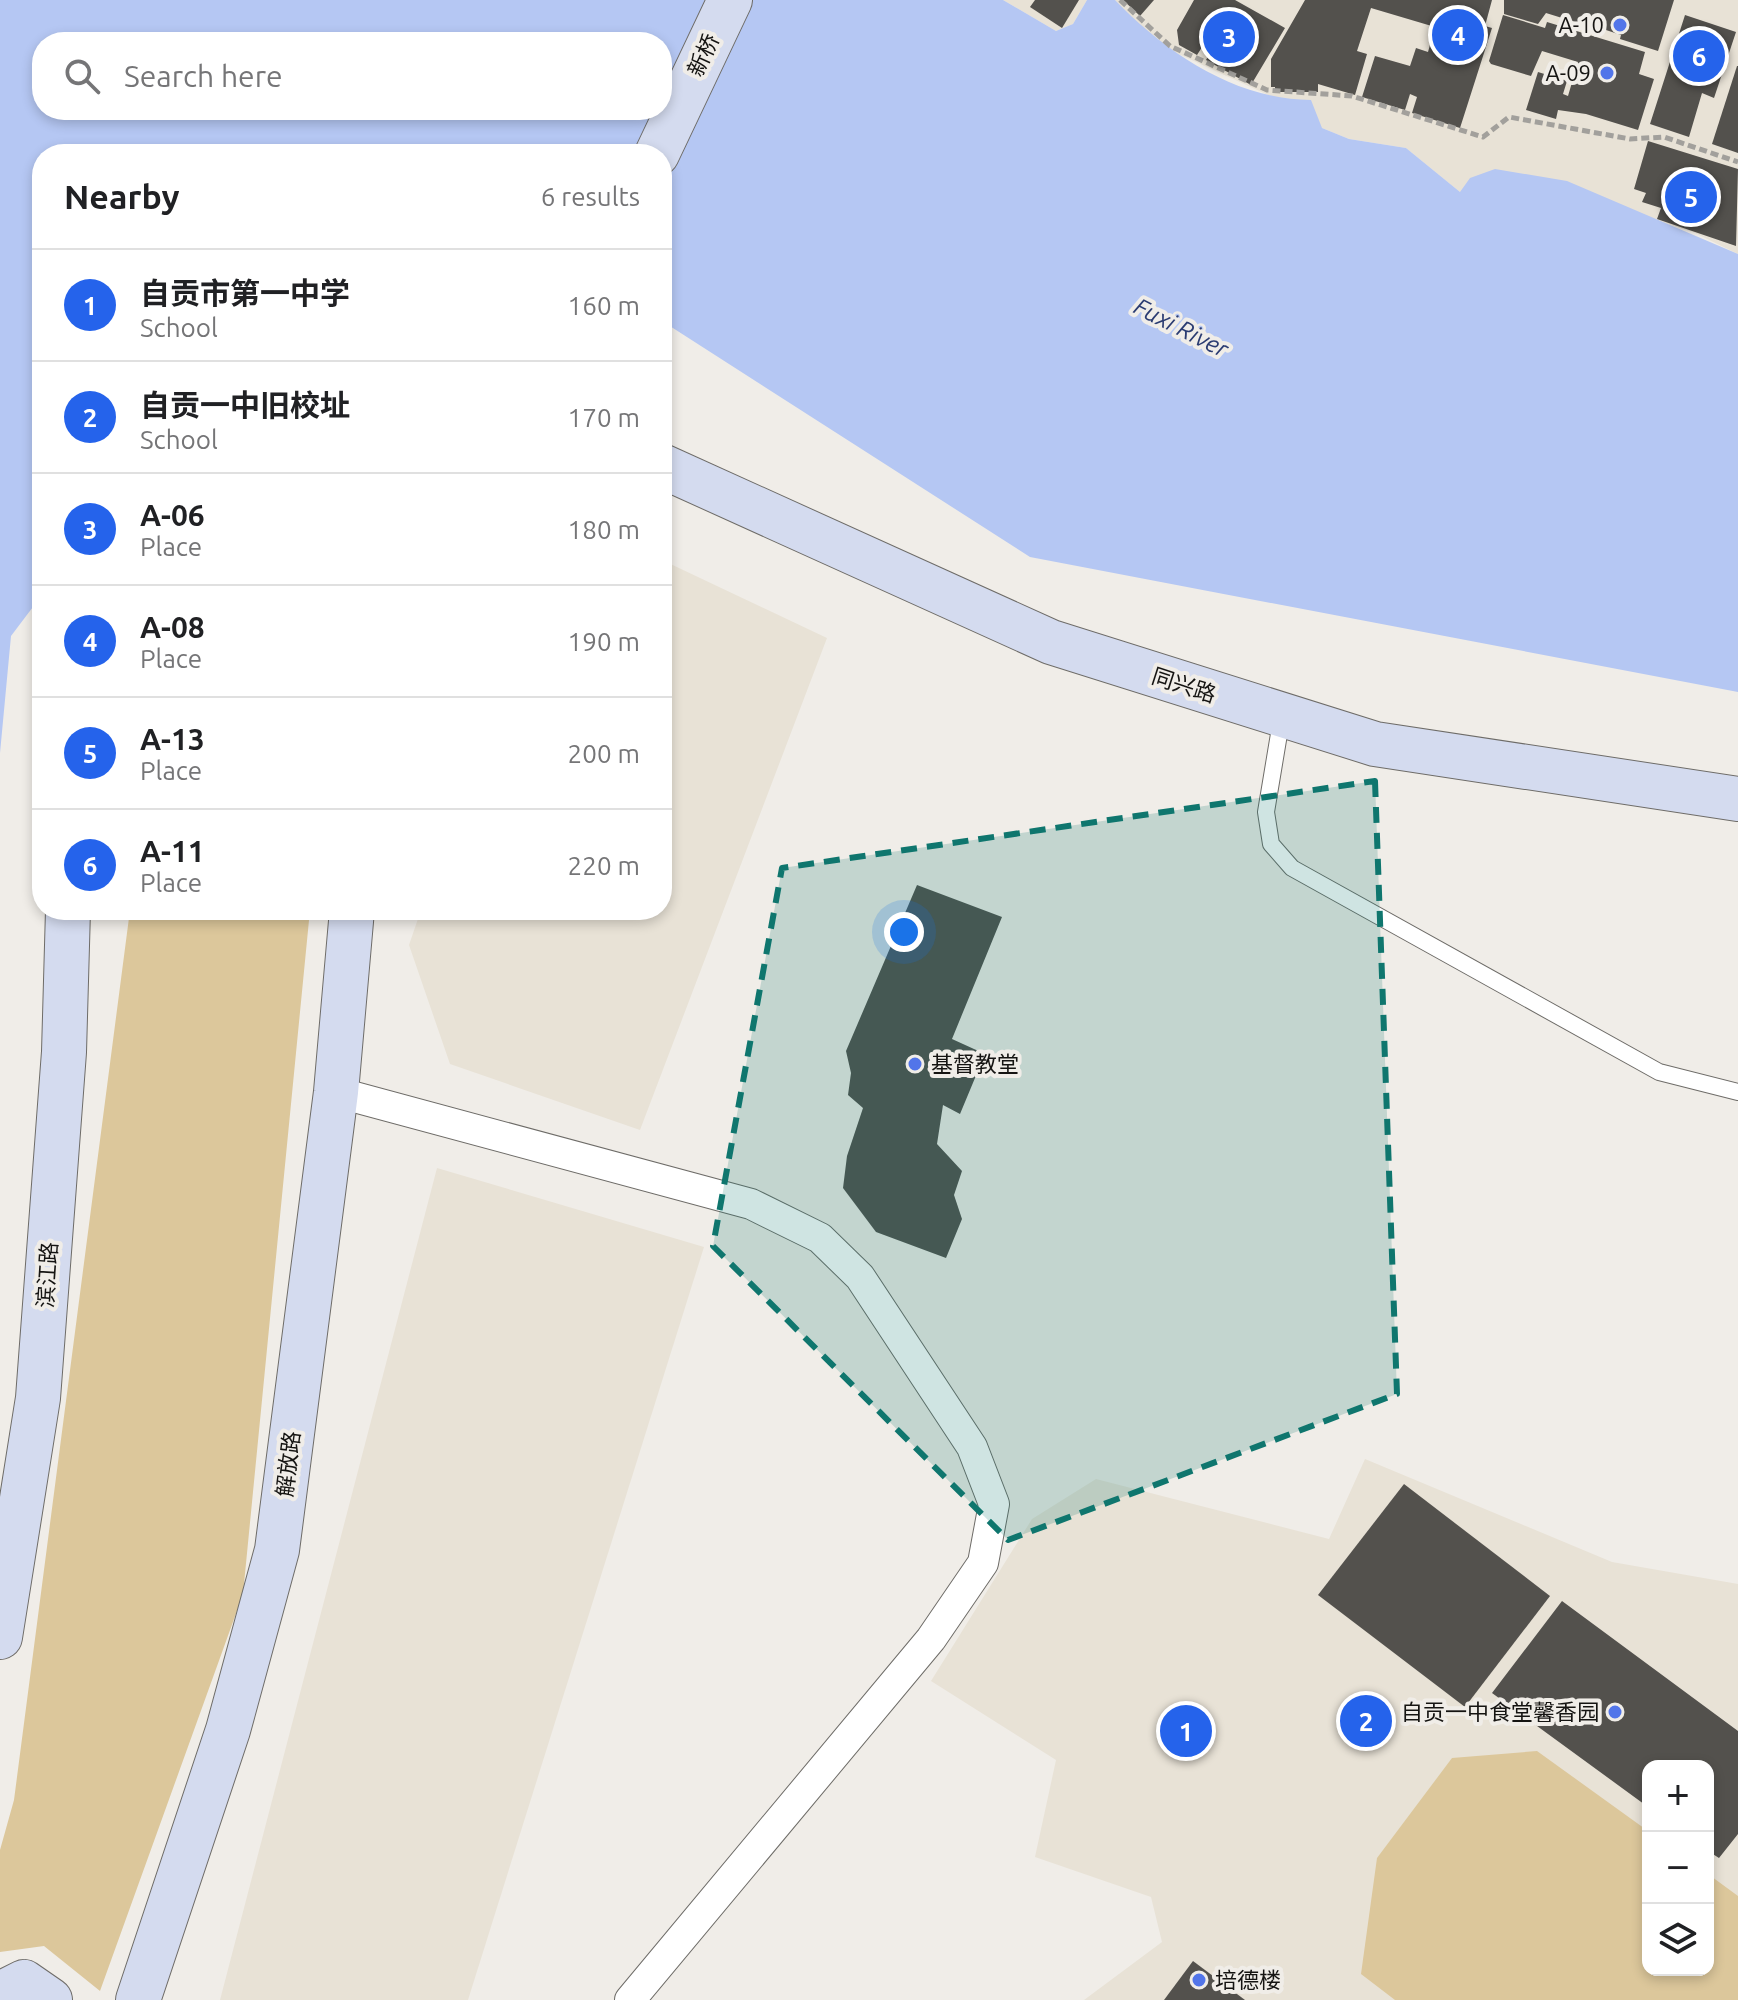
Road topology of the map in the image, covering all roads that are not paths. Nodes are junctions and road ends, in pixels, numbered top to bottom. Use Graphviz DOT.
graph roads {
  1 [pos="730,0"];
  2 [pos="662,144"];
  3 [pos="672,471"];
  4 [pos="1282,716"];
  5 [pos="1738,799"];
  6 [pos="68,920"];
  7 [pos="351,920"];
  8 [pos="336,1092"];
  9 [pos="1738,1092"];
  10 [pos="0,1637"];
  11 [pos="0,1994"];
  12 [pos="50,2000"];
  13 [pos="138,2000"];
  14 [pos="630,2000"];
  1 -- 2 [label="main road, 新桥"];
  3 -- 4 [label="main road, 同兴路"];
  4 -- 5 [label="main road, 同兴路"];
  4 -- 9 [label="lane"];
  6 -- 10 [label="main road, 滨江路"];
  7 -- 8 [label="main road, 解放路"];
  8 -- 13 [label="main road, 解放路"];
  8 -- 14 [label="street"];
  11 -- 12 [label="main road"];
}
